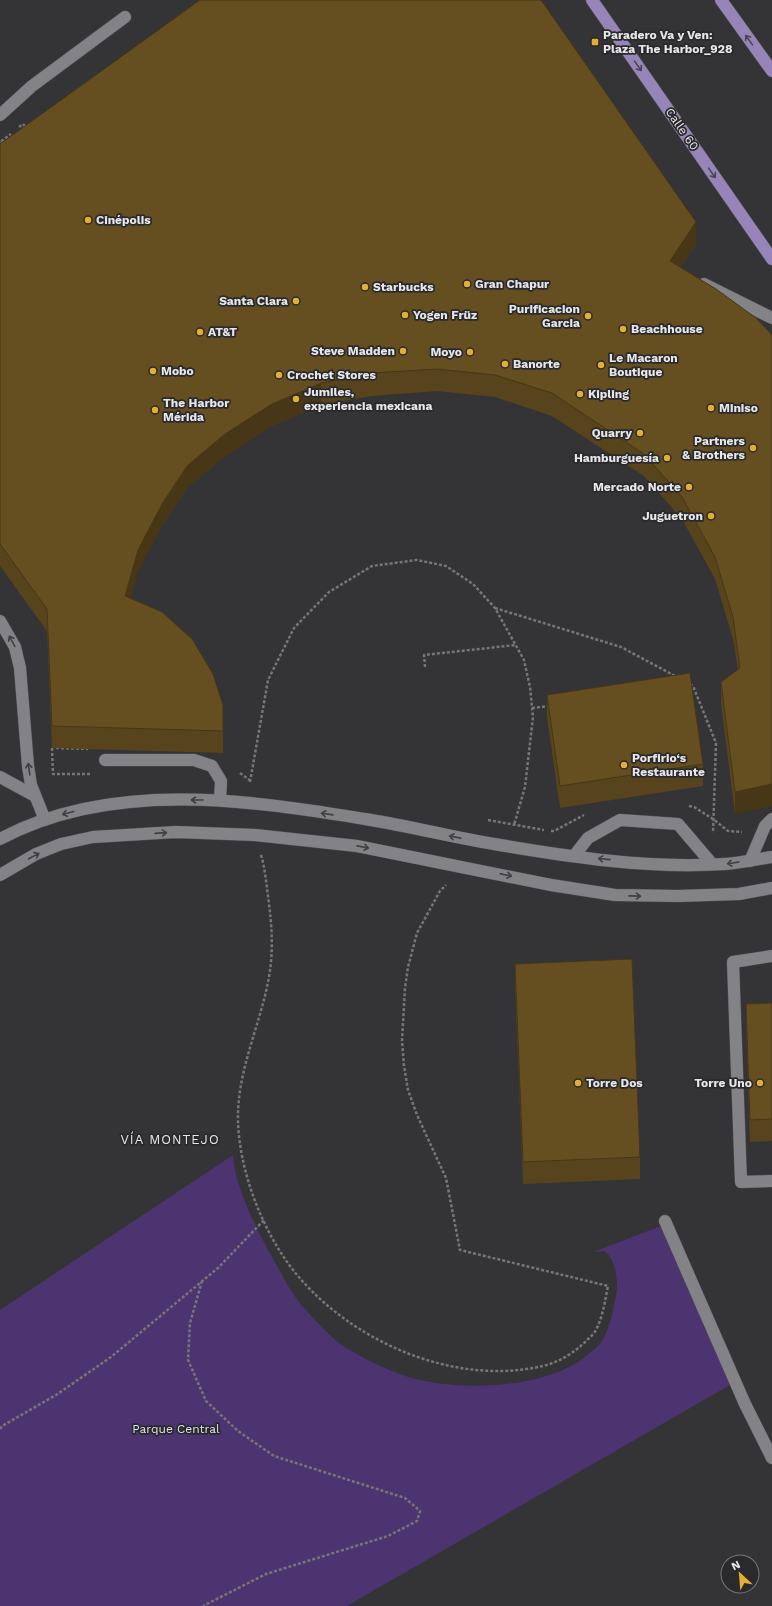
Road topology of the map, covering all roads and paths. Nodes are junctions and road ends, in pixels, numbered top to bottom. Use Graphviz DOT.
graph roads {
  1 [pos="592,0"];
  2 [pos="721,0"];
  3 [pos="125,17"];
  4 [pos="772,71"];
  5 [pos="0,115"];
  6 [pos="18,129"];
  7 [pos="12,133"];
  8 [pos="32,134"];
  9 [pos="4,147"];
  10 [pos="772,259"];
  11 [pos="692,277"];
  12 [pos="772,318"];
  13 [pos="495,608"];
  14 [pos="0,621"];
  15 [pos="516,645"];
  16 [pos="425,667"];
  17 [pos="680,679"];
  18 [pos="687,683"];
  19 [pos="694,686"];
  20 [pos="686,687"];
  21 [pos="555,705"];
  22 [pos="532,708"];
  23 [pos="105,760"];
  24 [pos="0,777"];
  25 [pos="258,783"];
  26 [pos="35,796"];
  27 [pos="220,800"];
  28 [pos="688,806"];
  29 [pos="590,813"];
  30 [pos="714,819"];
  31 [pos="772,819"];
  32 [pos="45,820"];
  33 [pos="483,820"];
  34 [pos="514,824"];
  35 [pos="510,829"];
  36 [pos="761,834"];
  37 [pos="0,839"];
  38 [pos="260,852"];
  39 [pos="574,856"];
  40 [pos="772,857"];
  41 [pos="750,861"];
  42 [pos="712,864"];
  43 [pos="0,875"];
  44 [pos="449,883"];
  45 [pos="772,888"];
  46 [pos="772,956"];
  47 [pos="772,1181"];
  48 [pos="264,1220"];
  49 [pos="665,1220"];
  50 [pos="202,1282"];
  51 [pos="1,1427"];
  52 [pos="772,1458"];
  53 [pos="203,1606"];
  1 -- 10 [label="main road, Calle 60, one-way"];
  4 -- 2 [label="main road, one-way"];
  3 -- 5 [label="street"];
  6 -- 8 [label="path"];
  7 -- 9 [label="path"];
  11 -- 12 [label="street"];
  13 -- 15 [label="path"];
  13 -- 17 [label="path"];
  13 -- 25 [label="path"];
  26 -- 14 [label="street, one-way"];
  15 -- 16 [label="path"];
  15 -- 22 [label="path"];
  18 -- 19 [label="path"];
  19 -- 20 [label="path"];
  19 -- 30 [label="path"];
  21 -- 22 [label="path"];
  22 -- 34 [label="path"];
  23 -- 27 [label="street"];
  24 -- 26 [label="street"];
  26 -- 32 [label="street"];
  27 -- 32 [label="street, one-way"];
  39 -- 27 [label="street, one-way"];
  28 -- 30 [label="path"];
  29 -- 34 [label="path"];
  30 -- 36 [label="path"];
  30 -- 42 [label="path"];
  31 -- 36 [label="street"];
  32 -- 37 [label="street"];
  33 -- 34 [label="path"];
  34 -- 35 [label="path"];
  36 -- 41 [label="street"];
  38 -- 48 [label="path"];
  42 -- 39 [label="street, one-way"];
  39 -- 42 [label="street"];
  40 -- 41 [label="street"];
  41 -- 42 [label="street, one-way"];
  43 -- 45 [label="street, one-way"];
  44 -- 48 [label="path"];
  46 -- 47 [label="street"];
  48 -- 50 [label="path"];
  49 -- 52 [label="street"];
  50 -- 51 [label="path"];
  50 -- 53 [label="path"];
}
